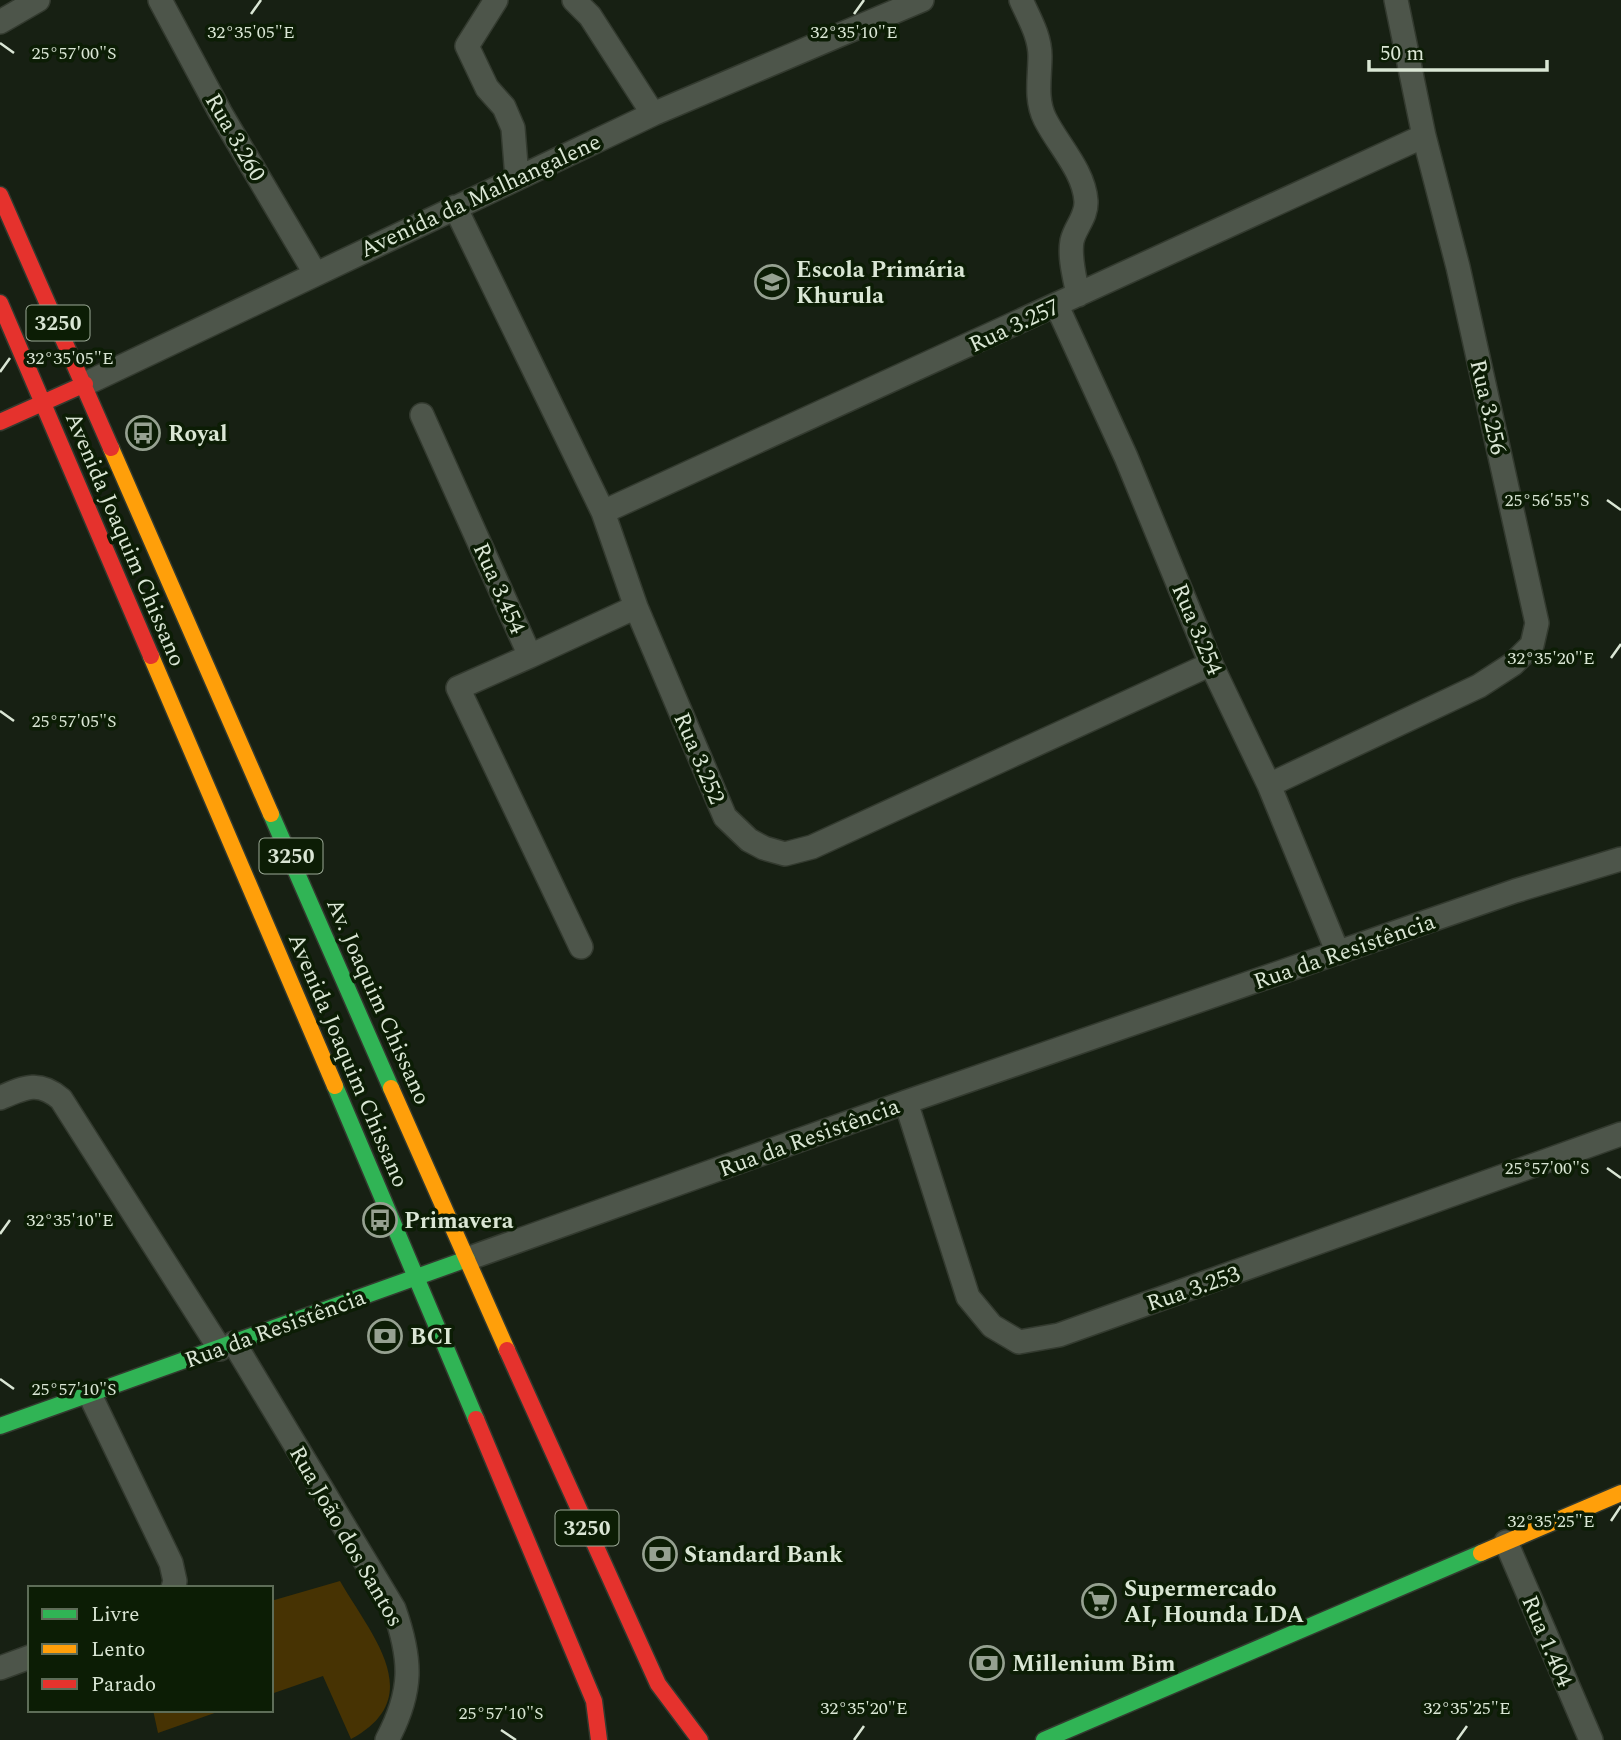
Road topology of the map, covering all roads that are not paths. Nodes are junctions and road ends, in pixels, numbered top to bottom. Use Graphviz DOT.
graph roads {
  1 [pos="38,0"];
  2 [pos="160,0"];
  3 [pos="496,0"];
  4 [pos="574,0"];
  5 [pos="922,0"];
  6 [pos="1021,0"];
  7 [pos="1396,0"];
  8 [pos="0,22"];
  9 [pos="653,114"];
  10 [pos="1424,136"];
  11 [pos="517,177"];
  12 [pos="0,195"];
  13 [pos="455,207"];
  14 [pos="315,273"];
  15 [pos="1078,295"];
  16 [pos="0,303"];
  17 [pos="1057,306"];
  18 [pos="85,384"];
  19 [pos="43,403"];
  20 [pos="422,415"];
  21 [pos="0,422"];
  22 [pos="603,512"];
  23 [pos="635,607"];
  24 [pos="530,656"];
  25 [pos="1211,664"];
  26 [pos="1269,785"];
  27 [pos="1621,859"];
  28 [pos="581,947"];
  29 [pos="1338,953"];
  30 [pos="0,1098"];
  31 [pos="906,1102"];
  32 [pos="1621,1135"];
  33 [pos="467,1259"];
  34 [pos="417,1277"];
  35 [pos="227,1346"];
  36 [pos="90,1395"];
  37 [pos="0,1426"];
  38 [pos="1621,1493"];
  39 [pos="1506,1542"];
  40 [pos="174,1586"];
  41 [pos="28,1658"];
  42 [pos="0,1668"];
  43 [pos="1057,1737"];
  44 [pos="387,1740"];
  45 [pos="599,1740"];
  46 [pos="699,1740"];
  47 [pos="1591,1740"];
  1 -- 8 [label="street"];
  2 -- 14 [label="street, Rua 3.260"];
  3 -- 11 [label="street"];
  4 -- 9 [label="street"];
  5 -- 9 [label="street, Avenida da Malhangalene"];
  6 -- 15 [label="street"];
  7 -- 10 [label="street, Rua 3.256"];
  9 -- 11 [label="street, Avenida da Malhangalene"];
  10 -- 15 [label="street, Rua 3.257"];
  10 -- 26 [label="street, Rua 3.256"];
  11 -- 13 [label="street, Avenida da Malhangalene"];
  12 -- 18 [label="main road, Av. Joaquim Chissano / 3250"];
  13 -- 14 [label="street, Avenida da Malhangalene"];
  13 -- 22 [label="street, Rua 3.252"];
  14 -- 18 [label="street, Avenida da Malhangalene"];
  15 -- 17 [label="street, Rua 3.257"];
  16 -- 19 [label="main road"];
  17 -- 22 [label="street, Rua 3.257"];
  17 -- 25 [label="street, Rua 3.254"];
  18 -- 19 [label="main road, Avenida da Malhangalene"];
  18 -- 33 [label="main road, Av. Joaquim Chissano / 3250"];
  19 -- 21 [label="main road, Avenida da Malhangalene"];
  19 -- 34 [label="main road, Avenida Joaquim Chissano"];
  20 -- 24 [label="street, Rua 3.454"];
  22 -- 23 [label="street, Rua 3.252"];
  23 -- 24 [label="street, Rua 3.454"];
  23 -- 25 [label="street, Rua 3.252"];
  24 -- 28 [label="street"];
  25 -- 26 [label="street, Rua 3.254"];
  26 -- 29 [label="street, Rua 3.254"];
  27 -- 29 [label="street, Rua da Resistência"];
  29 -- 31 [label="street, Rua da Resistência"];
  30 -- 35 [label="street, Rua João dos Santos"];
  31 -- 32 [label="street, Rua 3.253"];
  31 -- 33 [label="street, Rua da Resistência"];
  33 -- 34 [label="main road, Rua da Resistência"];
  33 -- 46 [label="main road, Av. Joaquim Chissano / 3250"];
  34 -- 35 [label="main road, Rua da Resistência"];
  34 -- 45 [label="main road, Avenida Joaquim Chissano"];
  35 -- 36 [label="main road, Rua da Resistência"];
  35 -- 44 [label="street, Rua João dos Santos"];
  36 -- 37 [label="main road, Rua da Resistência"];
  36 -- 40 [label="street"];
  38 -- 39 [label="main road"];
  39 -- 43 [label="main road"];
  39 -- 47 [label="street, Rua 1.404"];
  41 -- 42 [label="street"];
}
